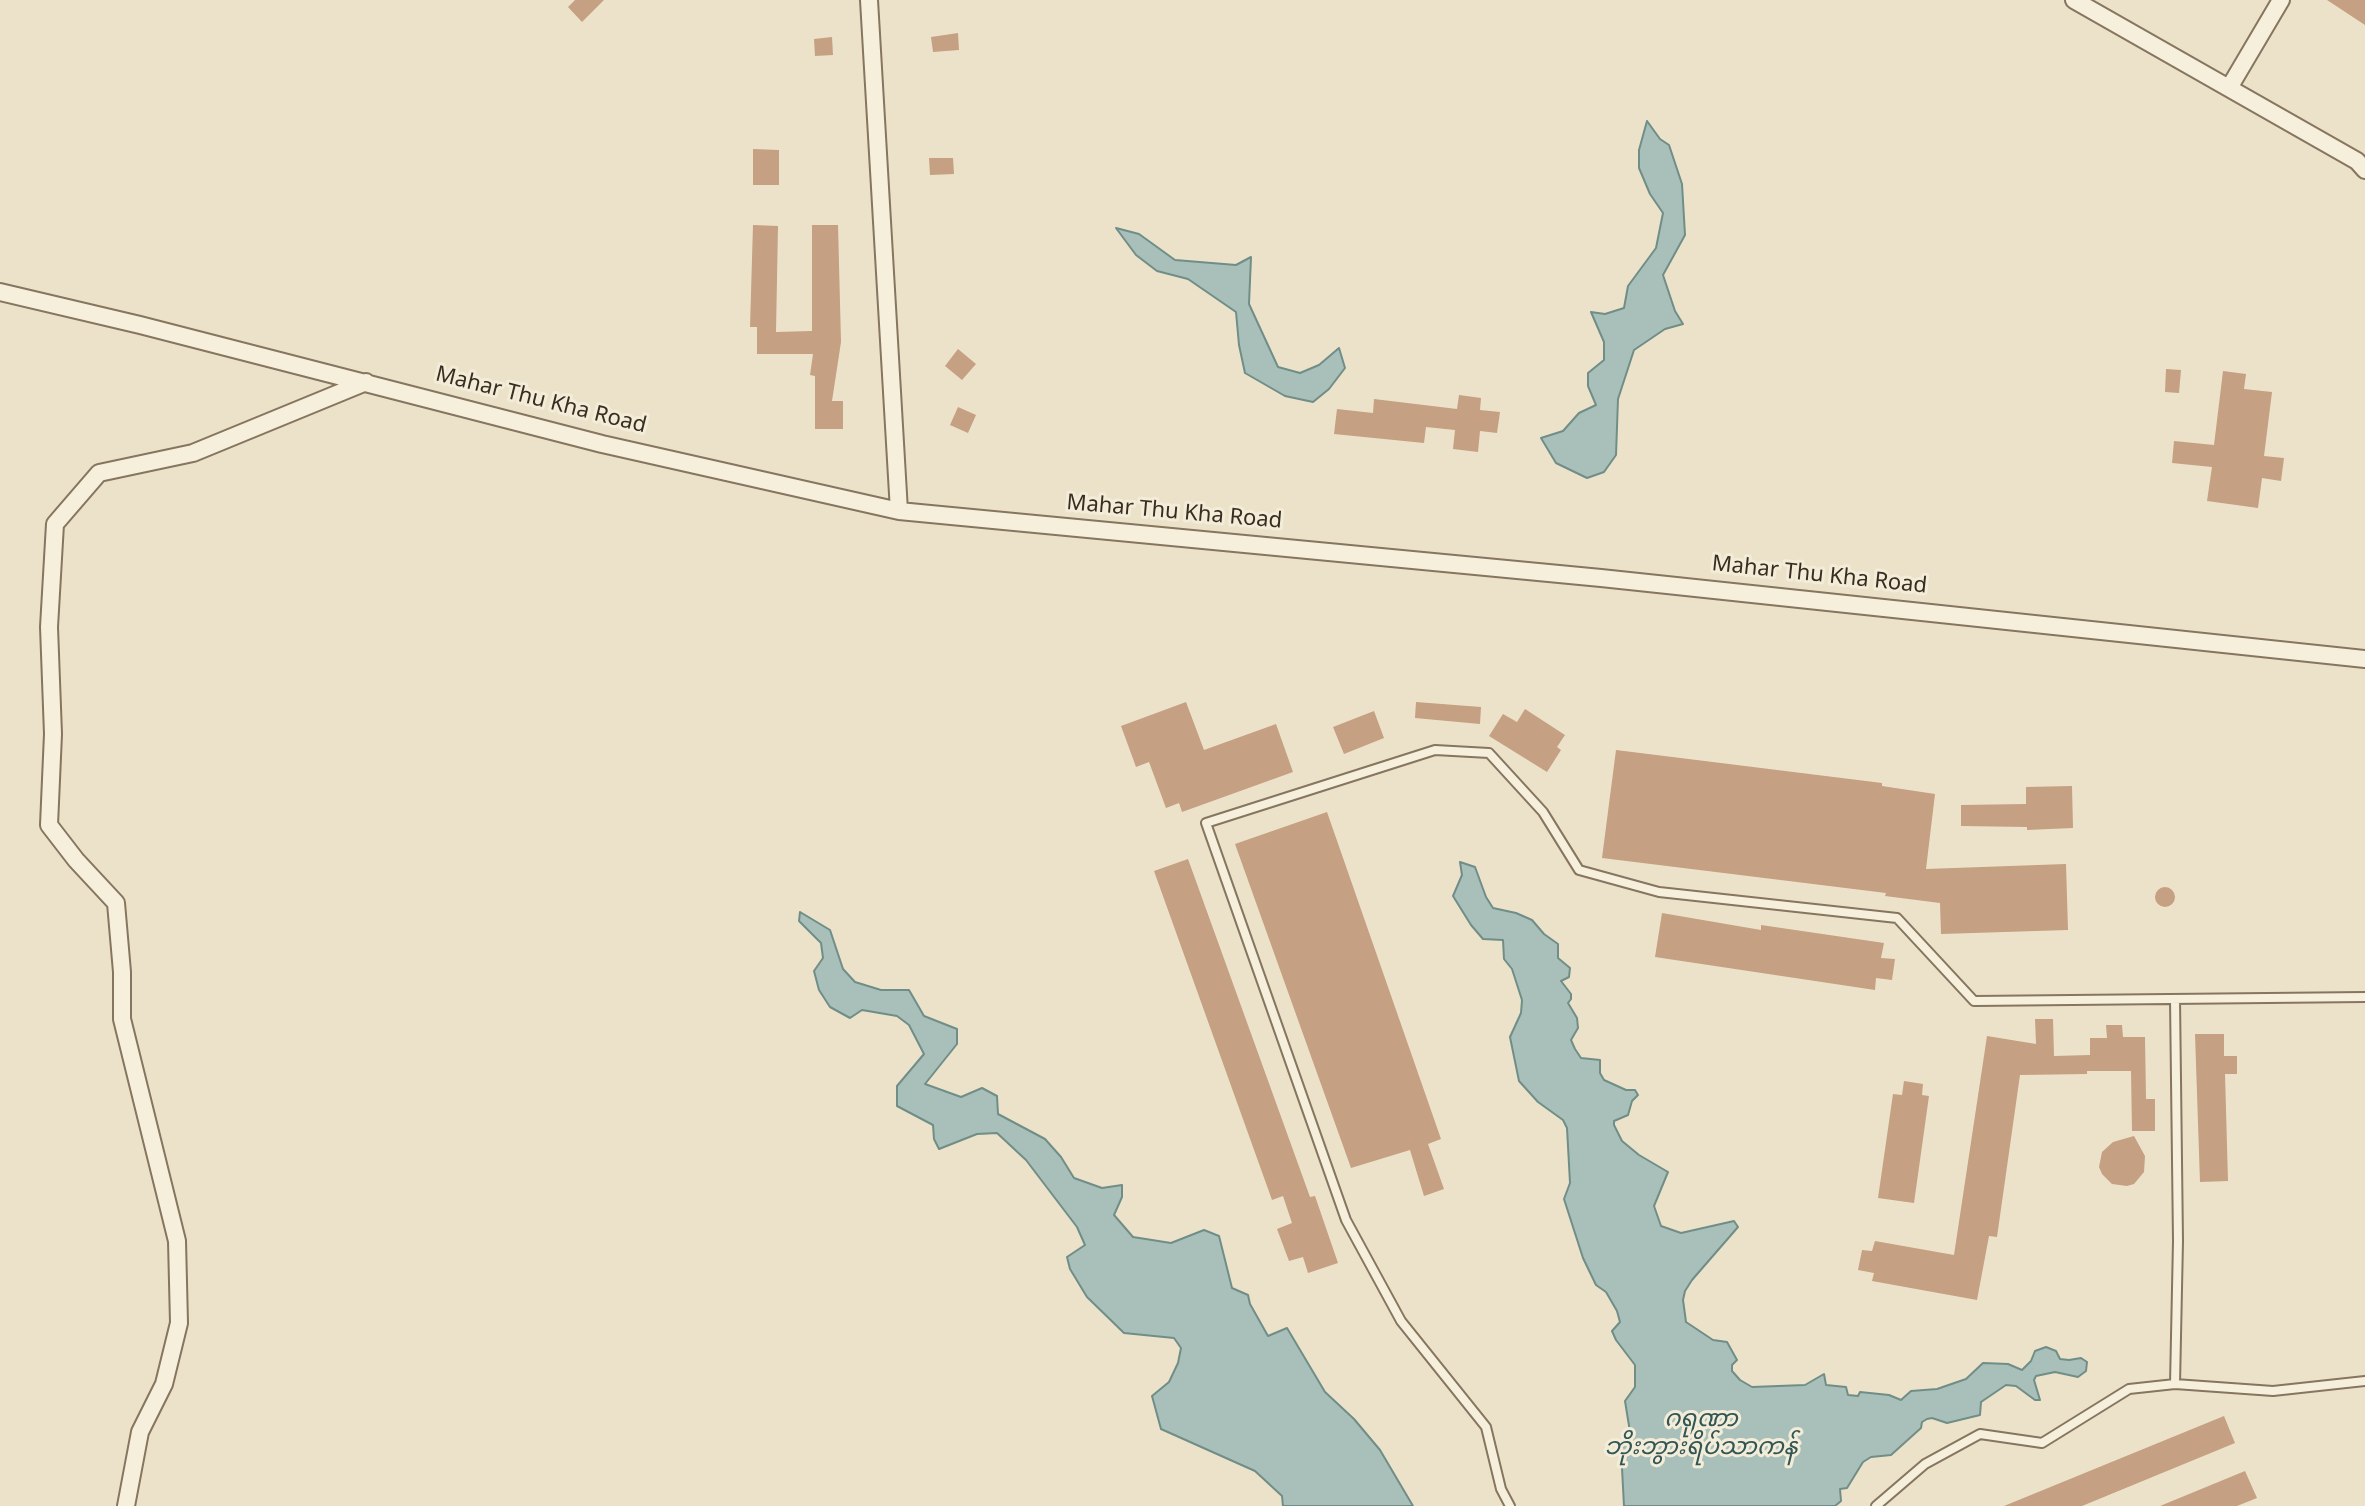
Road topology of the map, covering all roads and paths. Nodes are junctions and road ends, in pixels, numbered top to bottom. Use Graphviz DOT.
graph roads {
  1 [pos="869,0"];
  2 [pos="2074,0"];
  3 [pos="2281,0"];
  4 [pos="2229,88"];
  5 [pos="2365,170"];
  6 [pos="0,292"];
  7 [pos="366,382"];
  8 [pos="899,511"];
  9 [pos="2365,659"];
  10 [pos="2365,997"];
  11 [pos="2175,999"];
  12 [pos="2365,1381"];
  13 [pos="2175,1384"];
  14 [pos="126,1506"];
  15 [pos="1510,1506"];
  16 [pos="1876,1506"];
  1 -- 8 [label="street"];
  2 -- 4 [label="street"];
  3 -- 4 [label="street"];
  4 -- 5 [label="street"];
  6 -- 7 [label="street, Mahar Thu Kha Road"];
  7 -- 8 [label="street, Mahar Thu Kha Road"];
  7 -- 14 [label="street"];
  8 -- 9 [label="street, Mahar Thu Kha Road"];
  10 -- 11 [label="lane"];
  11 -- 13 [label="lane"];
  11 -- 15 [label="lane"];
  12 -- 13 [label="lane"];
  13 -- 16 [label="lane"];
}
